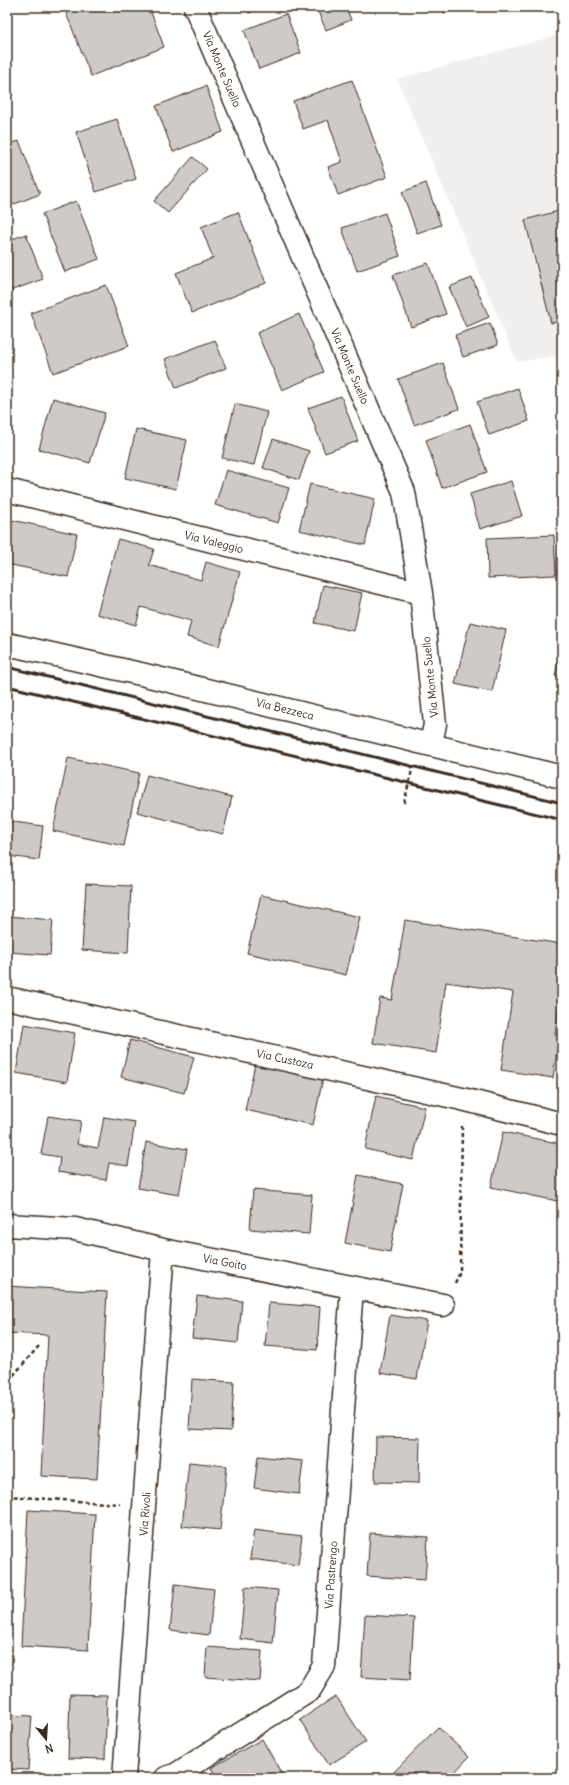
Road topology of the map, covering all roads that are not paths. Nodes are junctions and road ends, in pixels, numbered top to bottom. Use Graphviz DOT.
graph roads {
  1 [pos="195,7"];
  2 [pos="7,490"];
  3 [pos="421,593"];
  4 [pos="7,644"];
  5 [pos="425,743"];
  6 [pos="562,777"];
  7 [pos="7,998"];
  8 [pos="562,1124"];
  9 [pos="7,1225"];
  10 [pos="163,1250"];
  11 [pos="352,1288"];
  12 [pos="443,1305"];
  13 [pos="124,1778"];
  14 [pos="166,1778"];
  1 -- 3 [label="street, Via Monte Suello"];
  2 -- 3 [label="street, Via Valeggio"];
  3 -- 5 [label="street, Via Monte Suello"];
  4 -- 5 [label="street, Via Bezzeca"];
  5 -- 6 [label="street, Via Bezzeca"];
  7 -- 8 [label="street, Via Custoza"];
  9 -- 10 [label="street, Via Goito"];
  10 -- 11 [label="street, Via Goito"];
  10 -- 13 [label="street, Via Rivoli"];
  11 -- 12 [label="street, Via Goito"];
  11 -- 14 [label="street, Via Pastrengo"];
}
